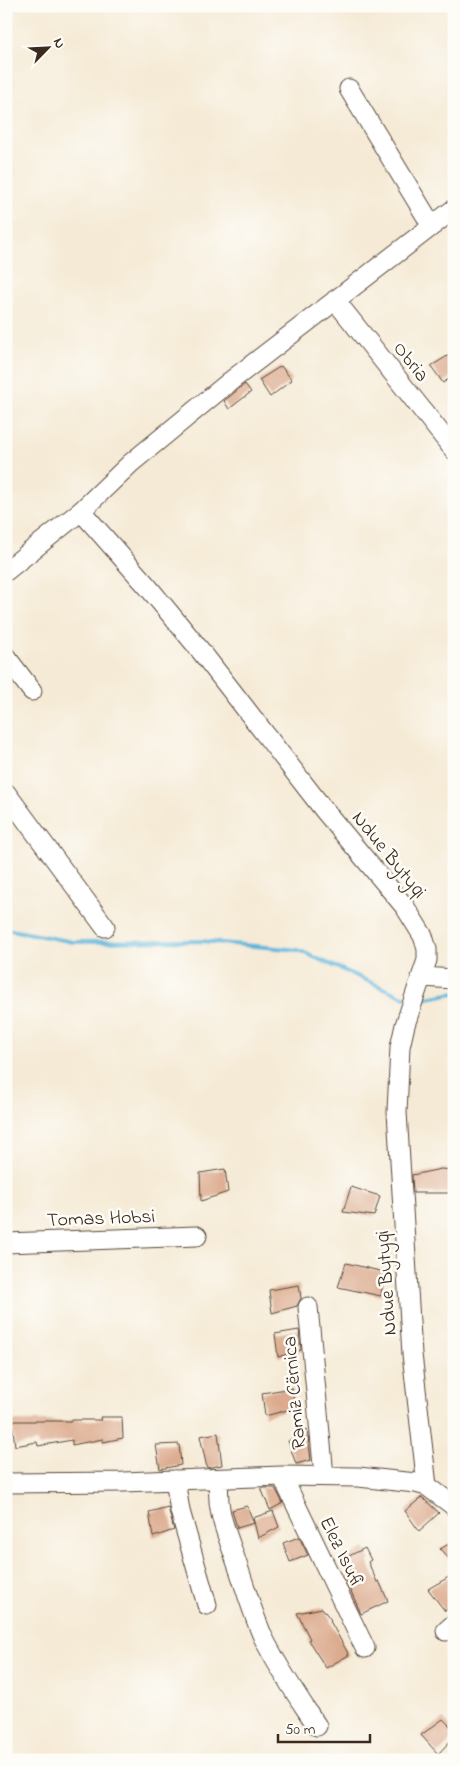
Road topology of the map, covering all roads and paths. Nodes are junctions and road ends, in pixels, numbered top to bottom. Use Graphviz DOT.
graph roads {
  1 [pos="349,89"];
  2 [pos="454,209"];
  3 [pos="432,226"];
  4 [pos="335,300"];
  5 [pos="454,450"];
  6 [pos="81,511"];
  7 [pos="6,571"];
  8 [pos="6,657"];
  9 [pos="32,691"];
  10 [pos="6,793"];
  11 [pos="105,927"];
  12 [pos="422,977"];
  13 [pos="454,979"];
  14 [pos="197,1236"];
  15 [pos="6,1243"];
  16 [pos="308,1307"];
  17 [pos="282,1476"];
  18 [pos="324,1476"];
  19 [pos="219,1479"];
  20 [pos="175,1480"];
  21 [pos="6,1483"];
  22 [pos="427,1486"];
  23 [pos="454,1506"];
  24 [pos="207,1606"];
  25 [pos="365,1648"];
  26 [pos="317,1726"];
  1 -- 3 [label="street"];
  2 -- 3 [label="street"];
  3 -- 4 [label="street"];
  4 -- 5 [label="street, Obria"];
  4 -- 6 [label="street"];
  6 -- 7 [label="street"];
  6 -- 12 [label="street, Ndue Bytyqi"];
  8 -- 9 [label="street"];
  10 -- 11 [label="street"];
  12 -- 13 [label="street"];
  12 -- 22 [label="street, Ndue Bytyqi"];
  14 -- 15 [label="street, Tomas Hobsi"];
  16 -- 18 [label="street, Ramiz Cërnica"];
  17 -- 18 [label="street, Ramiz Cërnica"];
  17 -- 19 [label="street, Ramiz Cërnica"];
  17 -- 25 [label="street, Elez Isufi"];
  18 -- 22 [label="street, Ramiz Cërnica"];
  19 -- 20 [label="street, Ramiz Cërnica"];
  19 -- 26 [label="street"];
  20 -- 21 [label="street, Ramiz Cërnica"];
  20 -- 24 [label="street"];
  22 -- 23 [label="street, Ramiz Cërnica"];
}
